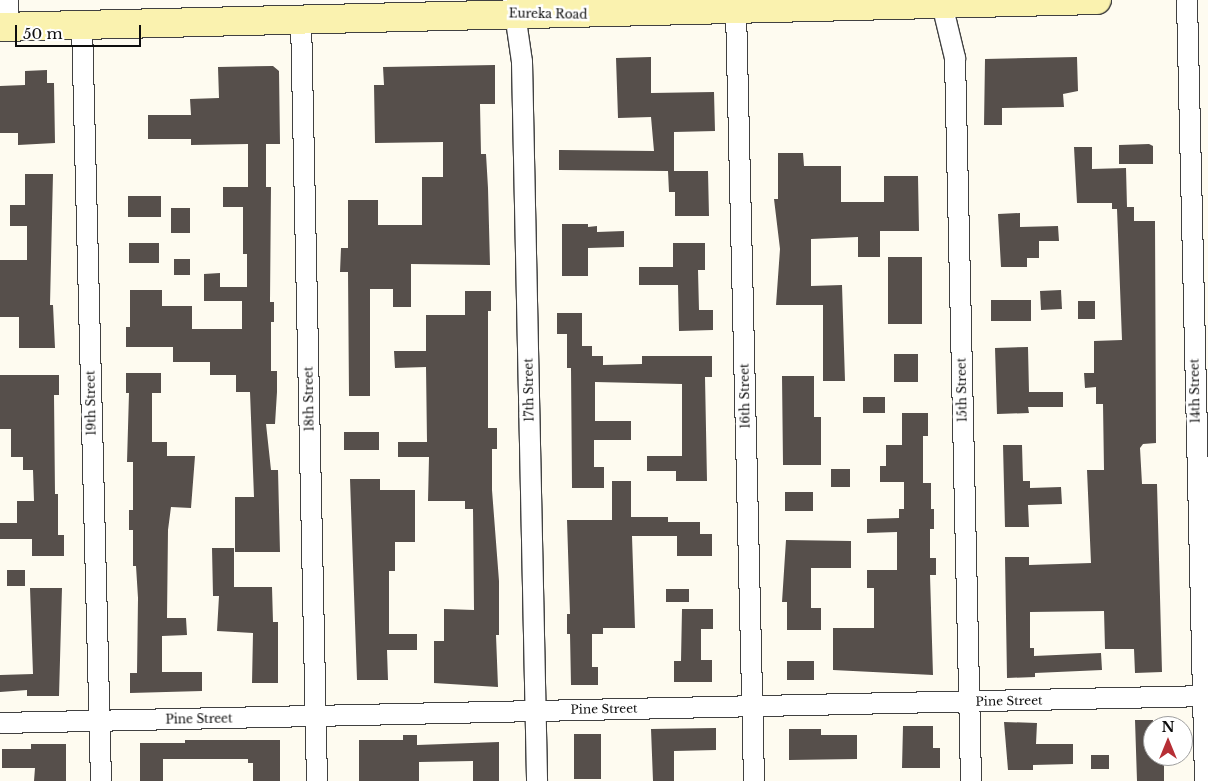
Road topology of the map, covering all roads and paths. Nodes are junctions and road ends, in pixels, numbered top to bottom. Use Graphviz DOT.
graph roads {
  1 [pos="8,0"];
  2 [pos="1097,0"];
  3 [pos="1187,0"];
  4 [pos="942,2"];
  5 [pos="514,7"];
  6 [pos="736,10"];
  7 [pos="301,18"];
  8 [pos="82,25"];
  9 [pos="4,27"];
  10 [pos="1206,696"];
  11 [pos="968,702"];
  12 [pos="752,706"];
  13 [pos="535,710"];
  14 [pos="316,717"];
  15 [pos="100,721"];
  16 [pos="0,723"];
  17 [pos="101,781"];
  18 [pos="317,781"];
  19 [pos="537,781"];
  20 [pos="754,781"];
  21 [pos="971,781"];
  22 [pos="1206,781"];
  1 -- 9 [label="street"];
  2 -- 4 [label="main road, Eureka Road"];
  3 -- 10 [label="street, 14th Street"];
  4 -- 6 [label="main road, Eureka Road"];
  4 -- 11 [label="street, 15th Street"];
  5 -- 6 [label="main road, Eureka Road"];
  5 -- 7 [label="main road, Eureka Road"];
  5 -- 13 [label="street, 17th Street"];
  6 -- 12 [label="street, 16th Street"];
  7 -- 8 [label="main road, Eureka Road"];
  7 -- 14 [label="street, 18th Street"];
  8 -- 9 [label="main road, Eureka Road"];
  8 -- 15 [label="street, 19th Street"];
  10 -- 11 [label="street, Pine Street"];
  10 -- 22 [label="street, 14th Street"];
  11 -- 12 [label="street, Pine Street"];
  11 -- 21 [label="street, 15th Street"];
  12 -- 13 [label="street, Pine Street"];
  12 -- 20 [label="street, 16th Street"];
  13 -- 14 [label="street, Pine Street"];
  13 -- 19 [label="street, 17th Street"];
  14 -- 15 [label="street, Pine Street"];
  14 -- 18 [label="street, 18th Street"];
  15 -- 16 [label="street, Pine Street"];
  15 -- 17 [label="street, 19th Street"];
}
